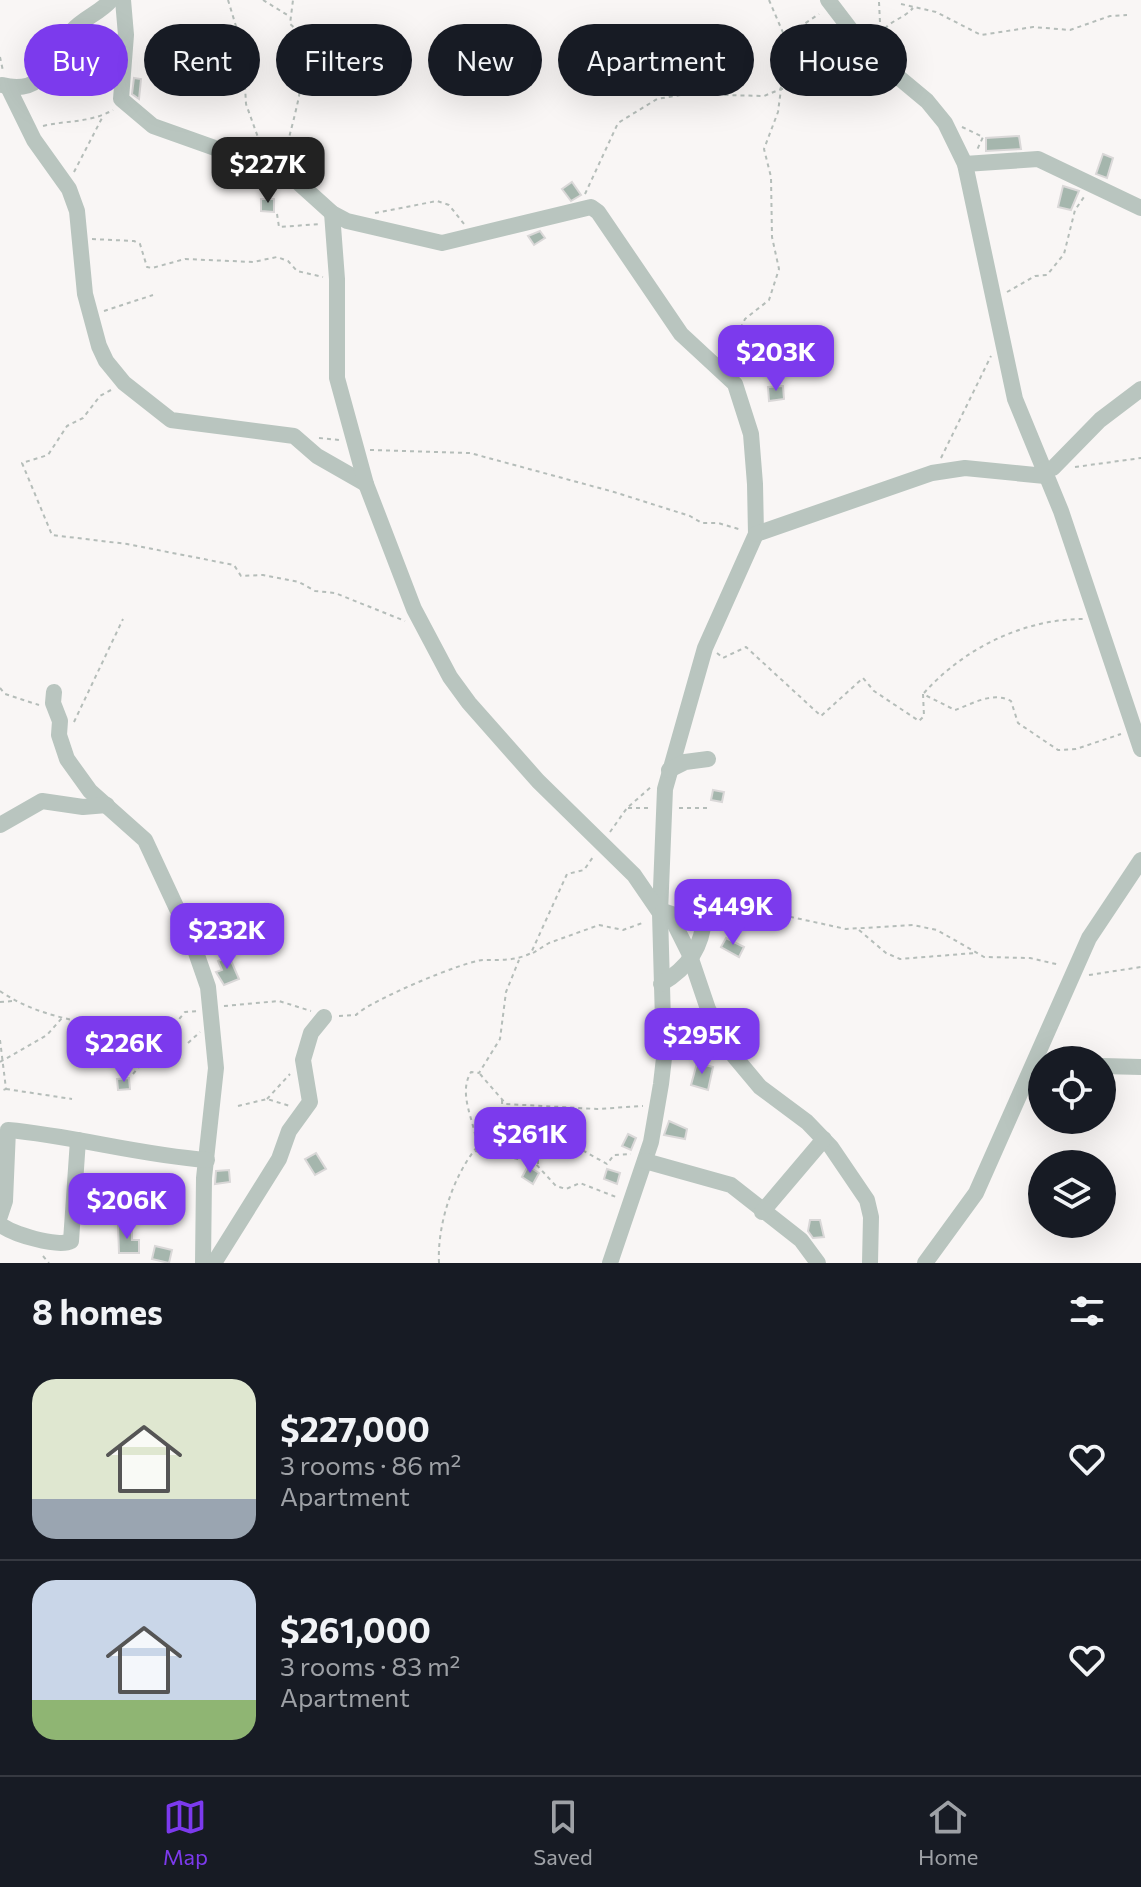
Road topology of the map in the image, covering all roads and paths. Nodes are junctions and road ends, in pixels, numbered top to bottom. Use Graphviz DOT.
graph roads {
  1 [pos="111,0"];
  2 [pos="123,0"];
  3 [pos="228,0"];
  4 [pos="263,0"];
  5 [pos="293,0"];
  6 [pos="769,0"];
  7 [pos="829,2"];
  8 [pos="879,2"];
  9 [pos="901,4"];
  10 [pos="913,8"];
  11 [pos="1127,15"];
  12 [pos="290,17"];
  13 [pos="779,24"];
  14 [pos="808,24"];
  15 [pos="845,24"];
  16 [pos="880,24"];
  17 [pos="886,24"];
  18 [pos="907,85"];
  19 [pos="4,86"];
  20 [pos="770,94"];
  21 [pos="780,96"];
  22 [pos="135,109"];
  23 [pos="103,116"];
  24 [pos="24,123"];
  25 [pos="945,123"];
  26 [pos="983,137"];
  27 [pos="277,162"];
  28 [pos="965,164"];
  29 [pos="1092,186"];
  30 [pos="69,189"];
  31 [pos="581,207"];
  32 [pos="1141,208"];
  33 [pos="374,213"];
  34 [pos="277,214"];
  35 [pos="333,218"];
  36 [pos="79,236"];
  37 [pos="452,243"];
  38 [pos="337,279"];
  39 [pos="153,295"];
  40 [pos="993,300"];
  41 [pos="91,313"];
  42 [pos="999,336"];
  43 [pos="728,363"];
  44 [pos="124,383"];
  45 [pos="1141,389"];
  46 [pos="294,436"];
  47 [pos="356,447"];
  48 [pos="1141,458"];
  49 [pos="1047,471"];
  50 [pos="932,473"];
  51 [pos="366,484"];
  52 [pos="756,534"];
  53 [pos="1099,618"];
  54 [pos="123,619"];
  55 [pos="421,625"];
  56 [pos="705,648"];
  57 [pos="0,688"];
  58 [pos="54,692"];
  59 [pos="923,694"];
  60 [pos="55,711"];
  61 [pos="72,727"];
  62 [pos="1138,741"];
  63 [pos="708,759"];
  64 [pos="669,770"];
  65 [pos="651,787"];
  66 [pos="107,805"];
  67 [pos="663,807"];
  68 [pos="627,808"];
  69 [pos="711,808"];
  70 [pos="0,825"];
  71 [pos="604,843"];
  72 [pos="1141,860"];
  73 [pos="705,914"];
  74 [pos="662,915"];
  75 [pos="858,929"];
  76 [pos="531,953"];
  77 [pos="975,953"];
  78 [pos="691,958"];
  79 [pos="520,959"];
  80 [pos="1141,967"];
  81 [pos="1074,975"];
  82 [pos="661,984"];
  83 [pos="0,991"];
  84 [pos="14,1001"];
  85 [pos="0,1002"];
  86 [pos="211,1007"];
  87 [pos="63,1017"];
  88 [pos="324,1017"];
  89 [pos="168,1035"];
  90 [pos="0,1040"];
  91 [pos="1046,1046"];
  92 [pos="2,1061"];
  93 [pos="1116,1066"];
  94 [pos="1141,1067"];
  95 [pos="302,1071"];
  96 [pos="475,1071"];
  97 [pos="133,1074"];
  98 [pos="1028,1086"];
  99 [pos="6,1089"];
  100 [pos="0,1091"];
  101 [pos="72,1099"];
  102 [pos="267,1099"];
  103 [pos="502,1099"];
  104 [pos="307,1105"];
  105 [pos="238,1106"];
  106 [pos="657,1107"];
  107 [pos="824,1139"];
  108 [pos="78,1140"];
  109 [pos="555,1141"];
  110 [pos="474,1150"];
  111 [pos="646,1158"];
  112 [pos="207,1160"];
  113 [pos="538,1166"];
  114 [pos="632,1201"];
  115 [pos="762,1212"];
  116 [pos="0,1216"];
  117 [pos="0,1224"];
  118 [pos="203,1263"];
  119 [pos="214,1263"];
  120 [pos="439,1263"];
  121 [pos="610,1263"];
  122 [pos="818,1263"];
  123 [pos="870,1263"];
  124 [pos="925,1263"];
  1 -- 19 [label="street"];
  2 -- 22 [label="street"];
  3 -- 27 [label="path"];
  4 -- 12 [label="path"];
  5 -- 12 [label="path"];
  6 -- 13 [label="path"];
  7 -- 14 [label="path"];
  7 -- 15 [label="street"];
  8 -- 16 [label="path"];
  9 -- 10 [label="path"];
  10 -- 11 [label="path"];
  10 -- 17 [label="path"];
  12 -- 27 [label="path"];
  18 -- 25 [label="street"];
  19 -- 24 [label="street"];
  20 -- 31 [label="path"];
  21 -- 43 [label="path"];
  22 -- 23 [label="path"];
  22 -- 27 [label="street"];
  23 -- 24 [label="path"];
  23 -- 30 [label="path"];
  24 -- 30 [label="street"];
  25 -- 26 [label="path"];
  25 -- 28 [label="street"];
  27 -- 35 [label="street"];
  28 -- 29 [label="street"];
  28 -- 40 [label="street"];
  29 -- 32 [label="street"];
  29 -- 40 [label="path"];
  30 -- 36 [label="street"];
  31 -- 37 [label="street"];
  31 -- 52 [label="street"];
  33 -- 37 [label="path"];
  34 -- 35 [label="path"];
  35 -- 37 [label="street"];
  35 -- 38 [label="street"];
  36 -- 38 [label="path"];
  36 -- 41 [label="street"];
  38 -- 47 [label="street"];
  39 -- 41 [label="path"];
  40 -- 42 [label="street"];
  41 -- 44 [label="street"];
  42 -- 49 [label="street"];
  42 -- 50 [label="path"];
  44 -- 46 [label="street"];
  44 -- 55 [label="path"];
  45 -- 49 [label="street"];
  46 -- 47 [label="path"];
  46 -- 51 [label="street"];
  47 -- 51 [label="street"];
  47 -- 52 [label="path"];
  48 -- 49 [label="path"];
  49 -- 50 [label="street"];
  49 -- 53 [label="street"];
  50 -- 52 [label="street"];
  51 -- 55 [label="street"];
  52 -- 56 [label="street"];
  53 -- 59 [label="path"];
  53 -- 62 [label="street"];
  54 -- 61 [label="path"];
  55 -- 71 [label="street"];
  56 -- 59 [label="path"];
  56 -- 64 [label="street"];
  57 -- 60 [label="path"];
  58 -- 60 [label="street"];
  59 -- 62 [label="path"];
  60 -- 66 [label="street"];
  63 -- 64 [label="street"];
  64 -- 67 [label="street"];
  65 -- 68 [label="path"];
  66 -- 70 [label="street"];
  66 -- 86 [label="street"];
  67 -- 68 [label="path"];
  67 -- 69 [label="path"];
  67 -- 74 [label="street"];
  68 -- 71 [label="path"];
  71 -- 74 [label="street"];
  71 -- 76 [label="path"];
  72 -- 81 [label="street"];
  73 -- 74 [label="street"];
  73 -- 75 [label="path"];
  73 -- 78 [label="street"];
  74 -- 76 [label="path"];
  74 -- 78 [label="street"];
  74 -- 82 [label="street"];
  75 -- 77 [label="path"];
  75 -- 77 [label="path"];
  76 -- 79 [label="path"];
  77 -- 81 [label="path"];
  78 -- 82 [label="street"];
  78 -- 107 [label="street"];
  79 -- 88 [label="path"];
  79 -- 96 [label="path"];
  80 -- 81 [label="path"];
  81 -- 91 [label="street"];
  82 -- 106 [label="street"];
  83 -- 84 [label="path"];
  84 -- 85 [label="path"];
  84 -- 87 [label="path"];
  86 -- 88 [label="path"];
  86 -- 89 [label="path"];
  86 -- 112 [label="street"];
  87 -- 89 [label="path"];
  87 -- 92 [label="path"];
  88 -- 95 [label="street"];
  89 -- 97 [label="path"];
  90 -- 92 [label="path"];
  92 -- 99 [label="path"];
  93 -- 94 [label="street"];
  95 -- 102 [label="path"];
  95 -- 104 [label="street"];
  96 -- 103 [label="path"];
  96 -- 110 [label="path"];
  98 -- 124 [label="street"];
  99 -- 100 [label="path"];
  99 -- 101 [label="path"];
  102 -- 104 [label="path"];
  102 -- 105 [label="path"];
  103 -- 106 [label="path"];
  103 -- 109 [label="path"];
  104 -- 119 [label="street"];
  106 -- 111 [label="street"];
  107 -- 115 [label="street"];
  107 -- 123 [label="street"];
  108 -- 112 [label="street"];
  108 -- 116 [label="street"];
  108 -- 117 [label="street"];
  109 -- 111 [label="path"];
  109 -- 113 [label="path"];
  110 -- 113 [label="path"];
  110 -- 120 [label="path"];
  111 -- 114 [label="street"];
  111 -- 115 [label="street"];
  112 -- 118 [label="street"];
  113 -- 114 [label="path"];
  114 -- 121 [label="street"];
  115 -- 122 [label="street"];
}
